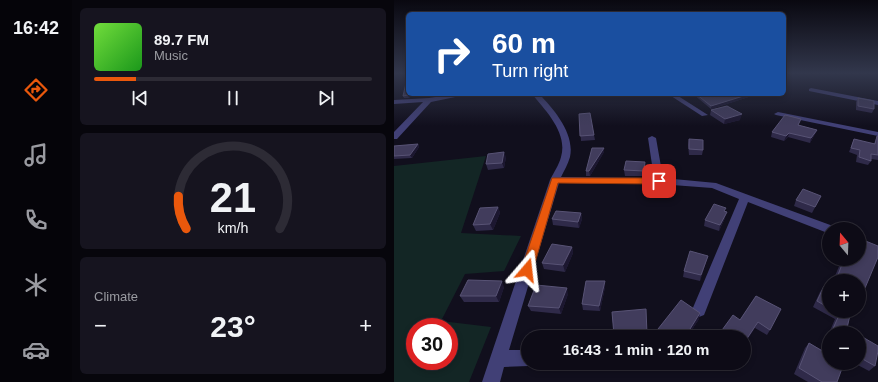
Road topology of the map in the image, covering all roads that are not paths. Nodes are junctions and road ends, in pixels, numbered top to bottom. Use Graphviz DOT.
graph roads {
  1 [pos="815,91"];
  2 [pos="454,96"];
  3 [pos="537,96"];
  4 [pos="674,96"];
  5 [pos="429,100"];
  6 [pos="394,102"];
  7 [pos="878,103"];
  8 [pos="778,114"];
  9 [pos="704,115"];
  10 [pos="878,134"];
  11 [pos="394,137"];
  12 [pos="652,138"];
  13 [pos="555,180"];
  14 [pos="659,181"];
  15 [pos="745,197"];
  16 [pos="822,226"];
  17 [pos="699,310"];
  18 [pos="521,358"];
  19 [pos="499,359"];
  20 [pos="490,382"];
  1 -- 7 [label="street"];
  2 -- 5 [label="street"];
  3 -- 13 [label="street"];
  4 -- 9 [label="street"];
  5 -- 6 [label="street"];
  5 -- 11 [label="street"];
  8 -- 10 [label="street"];
  12 -- 14 [label="street"];
  13 -- 14 [label="street"];
  13 -- 19 [label="street"];
  14 -- 15 [label="street"];
  15 -- 16 [label="street"];
  15 -- 17 [label="street"];
  18 -- 19 [label="street"];
  19 -- 20 [label="street"];
}
